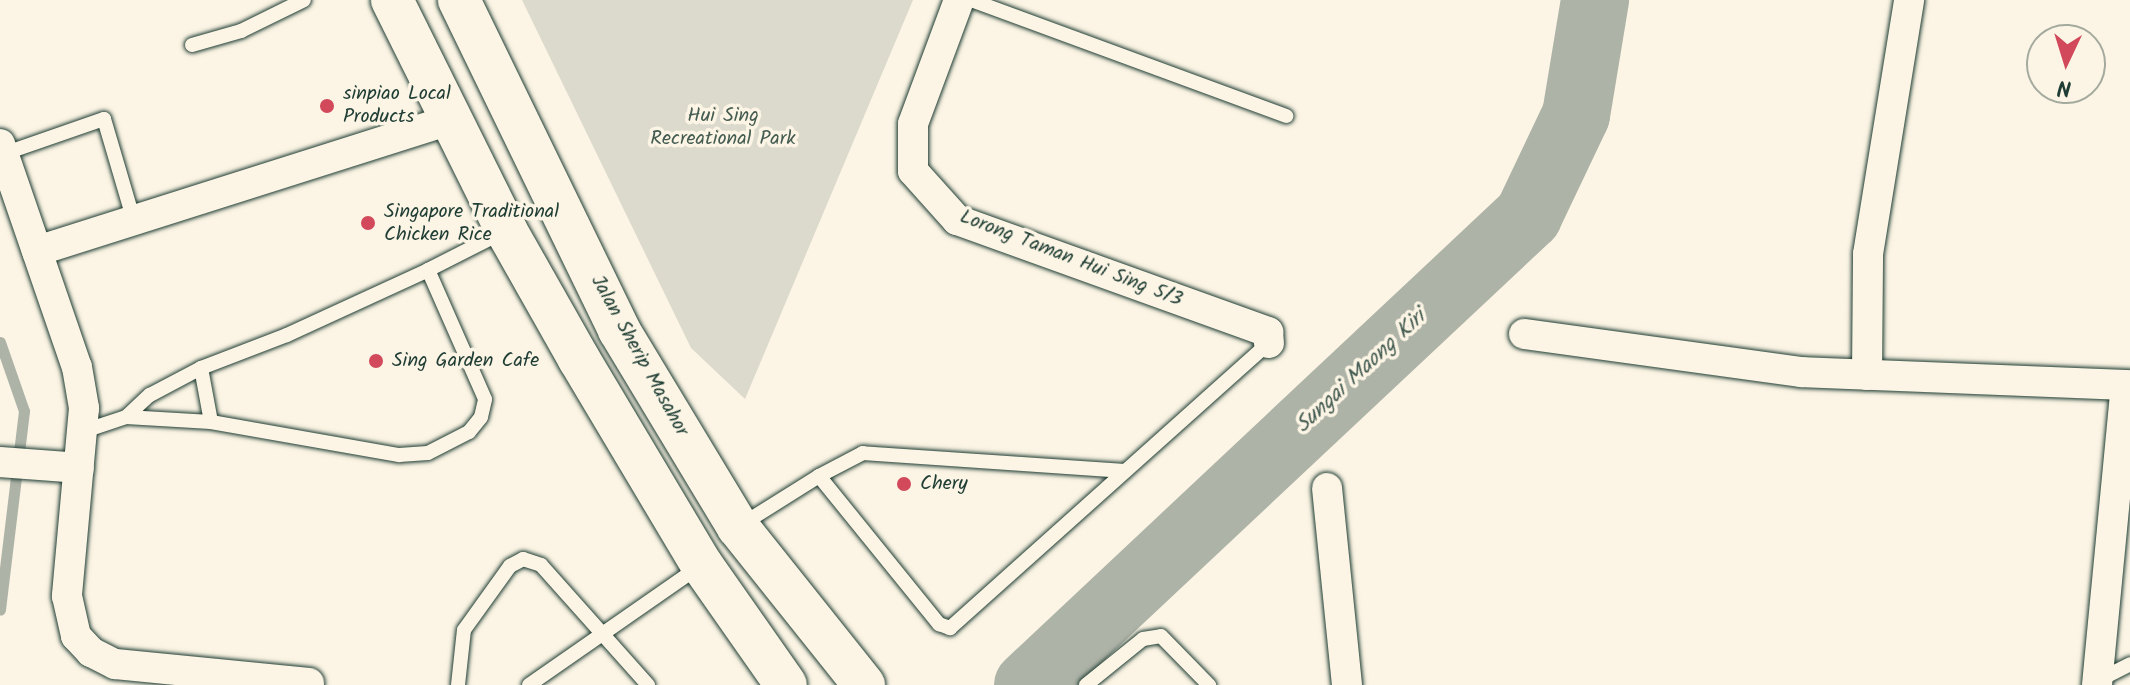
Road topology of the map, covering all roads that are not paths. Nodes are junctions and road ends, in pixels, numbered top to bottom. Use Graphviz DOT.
graph roads {
  1 [pos="271,0"];
  2 [pos="304,0"];
  3 [pos="392,0"];
  4 [pos="459,0"];
  5 [pos="959,0"];
  6 [pos="971,0"];
  7 [pos="1909,0"];
  8 [pos="276,15"];
  9 [pos="192,45"];
  10 [pos="1286,116"];
  11 [pos="451,120"];
  12 [pos="2,149"];
  13 [pos="134,221"];
  14 [pos="506,230"];
  15 [pos="37,251"];
  16 [pos="428,270"];
  17 [pos="1524,334"];
  18 [pos="1269,343"];
  19 [pos="201,368"];
  20 [pos="1867,375"];
  21 [pos="2128,385"];
  22 [pos="126,417"];
  23 [pos="211,422"];
  24 [pos="84,431"];
  25 [pos="0,462"];
  26 [pos="69,467"];
  27 [pos="1125,471"];
  28 [pos="819,476"];
  29 [pos="1327,488"];
  30 [pos="738,527"];
  31 [pos="702,565"];
  32 [pos="604,633"];
  33 [pos="2130,664"];
  34 [pos="854,673"];
  35 [pos="309,683"];
  36 [pos="2097,683"];
  37 [pos="458,685"];
  38 [pos="529,685"];
  39 [pos="648,685"];
  40 [pos="786,685"];
  41 [pos="1086,685"];
  42 [pos="1209,685"];
  43 [pos="1347,685"];
  1 -- 8 [label="lane"];
  2 -- 8 [label="lane"];
  3 -- 11 [label="main road"];
  4 -- 30 [label="main road, Jalan Sherip Masahor"];
  5 -- 18 [label="street, Lorong Taman Hui Sing 5/3"];
  6 -- 10 [label="lane"];
  7 -- 20 [label="street"];
  8 -- 9 [label="lane"];
  11 -- 13 [label="street"];
  11 -- 14 [label="main road"];
  12 -- 13 [label="lane"];
  12 -- 15 [label="street"];
  13 -- 15 [label="street"];
  14 -- 16 [label="lane"];
  14 -- 31 [label="main road"];
  15 -- 24 [label="street"];
  16 -- 19 [label="lane"];
  16 -- 23 [label="lane"];
  17 -- 20 [label="street"];
  18 -- 27 [label="lane"];
  19 -- 22 [label="lane"];
  19 -- 23 [label="lane"];
  20 -- 21 [label="street"];
  21 -- 36 [label="street"];
  22 -- 23 [label="lane"];
  22 -- 24 [label="lane"];
  24 -- 26 [label="street"];
  25 -- 26 [label="street"];
  26 -- 35 [label="street"];
  27 -- 28 [label="lane"];
  27 -- 28 [label="lane"];
  28 -- 30 [label="lane"];
  29 -- 43 [label="street"];
  30 -- 34 [label="main road, Jalan Sherip Masahor"];
  31 -- 32 [label="lane"];
  31 -- 40 [label="main road"];
  32 -- 37 [label="lane"];
  32 -- 38 [label="lane"];
  32 -- 39 [label="lane"];
  33 -- 36 [label="lane"];
  41 -- 42 [label="lane"];
}
